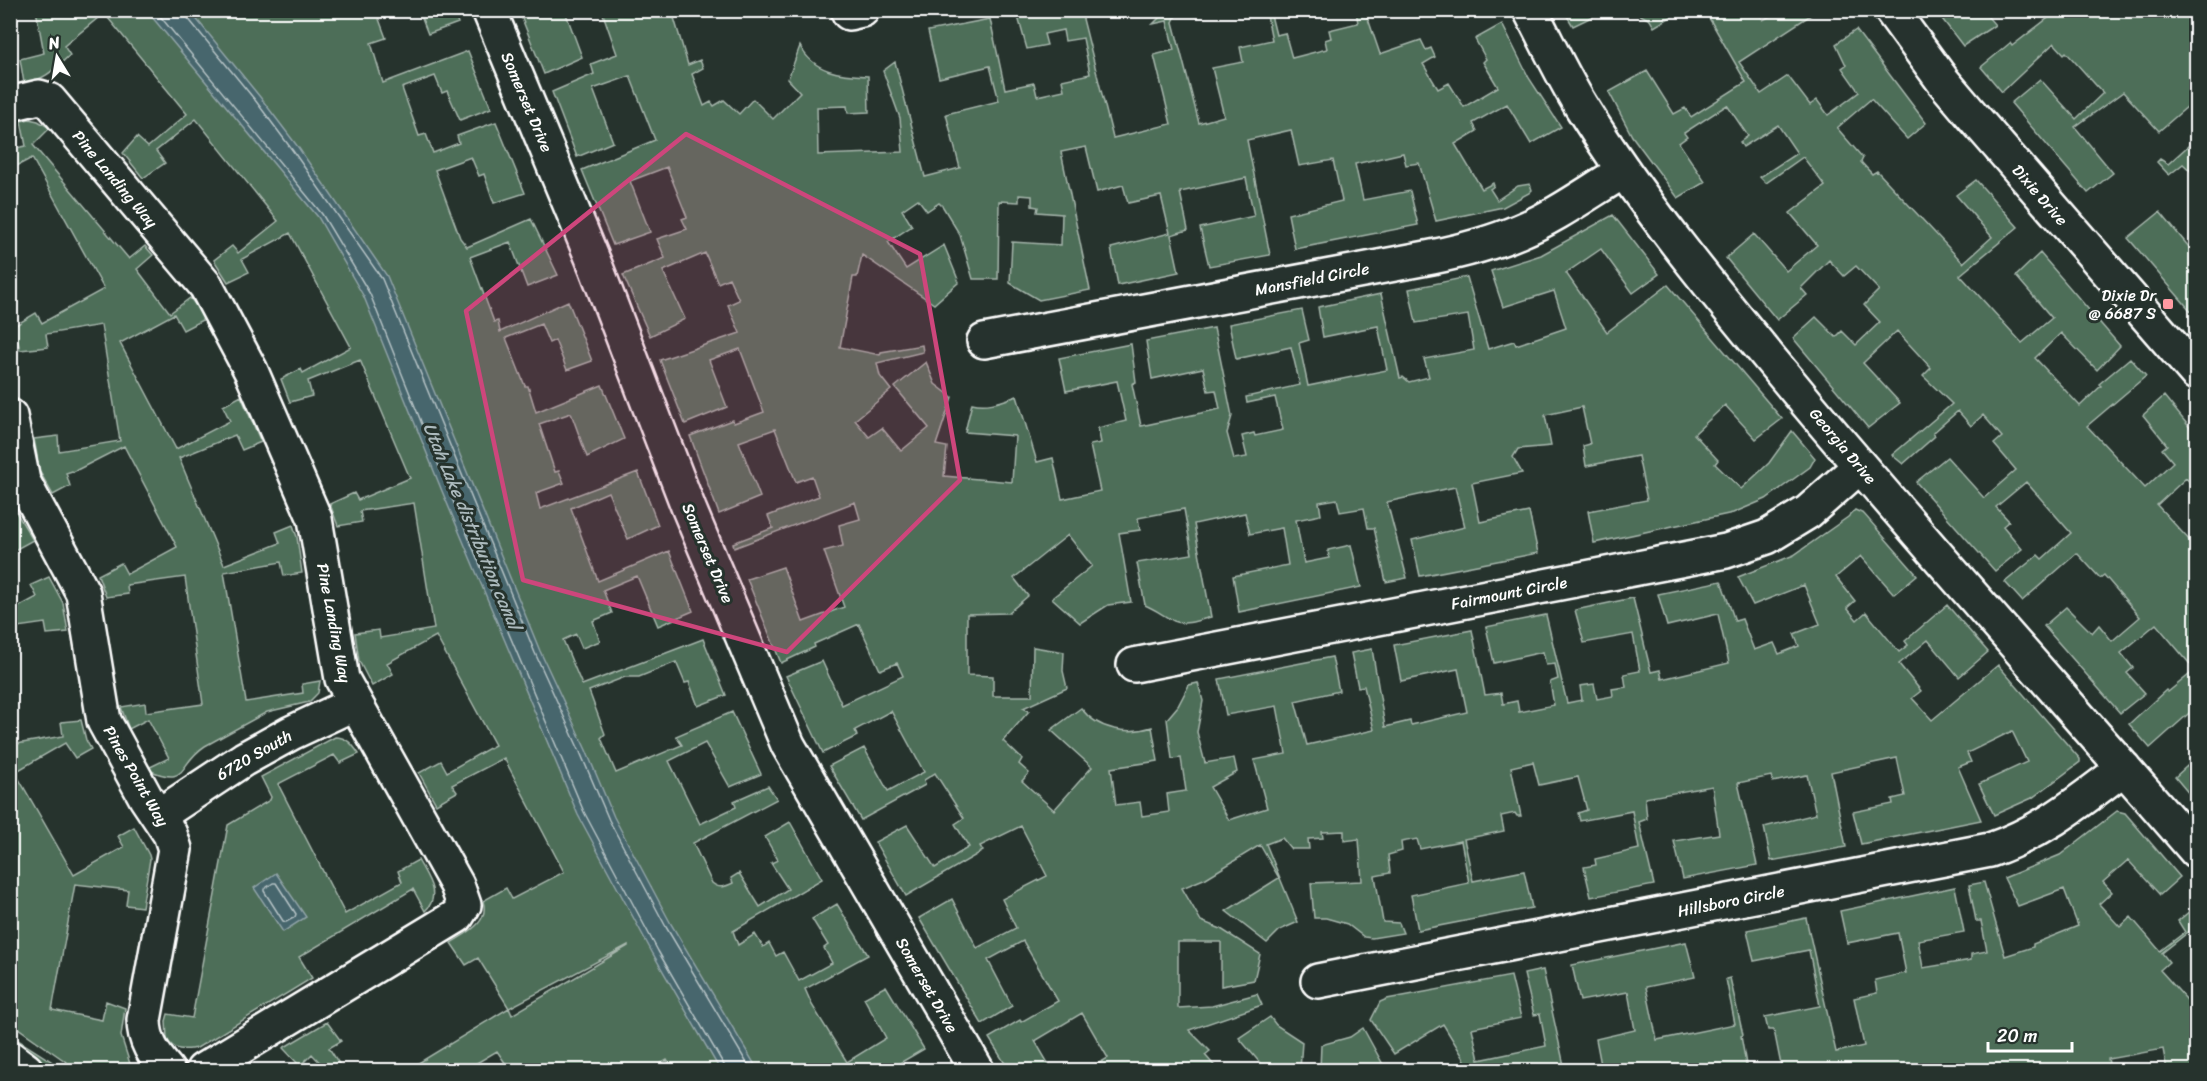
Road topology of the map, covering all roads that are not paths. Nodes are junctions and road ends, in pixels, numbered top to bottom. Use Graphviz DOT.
graph roads {
  1 [pos="489,10"];
  2 [pos="1530,10"];
  3 [pos="1891,10"];
  4 [pos="21,101"];
  5 [pos="1624,171"];
  6 [pos="984,341"];
  7 [pos="2196,373"];
  8 [pos="10,416"];
  9 [pos="1860,466"];
  10 [pos="1134,665"];
  11 [pos="355,703"];
  12 [pos="2124,768"];
  13 [pos="159,816"];
  14 [pos="2196,851"];
  15 [pos="1317,981"];
  16 [pos="10,1058"];
  17 [pos="26,1071"];
  18 [pos="167,1071"];
  19 [pos="203,1071"];
  20 [pos="977,1071"];
  1 -- 20 [label="street, Somerset Drive"];
  2 -- 5 [label="street, Georgia Drive"];
  3 -- 7 [label="street, Dixie Drive"];
  4 -- 11 [label="street, Pine Landing Way"];
  5 -- 6 [label="street, Mansfield Circle"];
  5 -- 9 [label="street, Georgia Drive"];
  8 -- 13 [label="street, Pines Point Way"];
  9 -- 10 [label="street, Fairmount Circle"];
  9 -- 12 [label="street, Georgia Drive"];
  11 -- 13 [label="street, 6720 South"];
  11 -- 19 [label="street, Pine Landing Way"];
  12 -- 14 [label="street, Georgia Drive"];
  12 -- 15 [label="street, Hillsboro Circle"];
  13 -- 18 [label="street, Pines Point Way"];
  16 -- 17 [label="street"];
}
